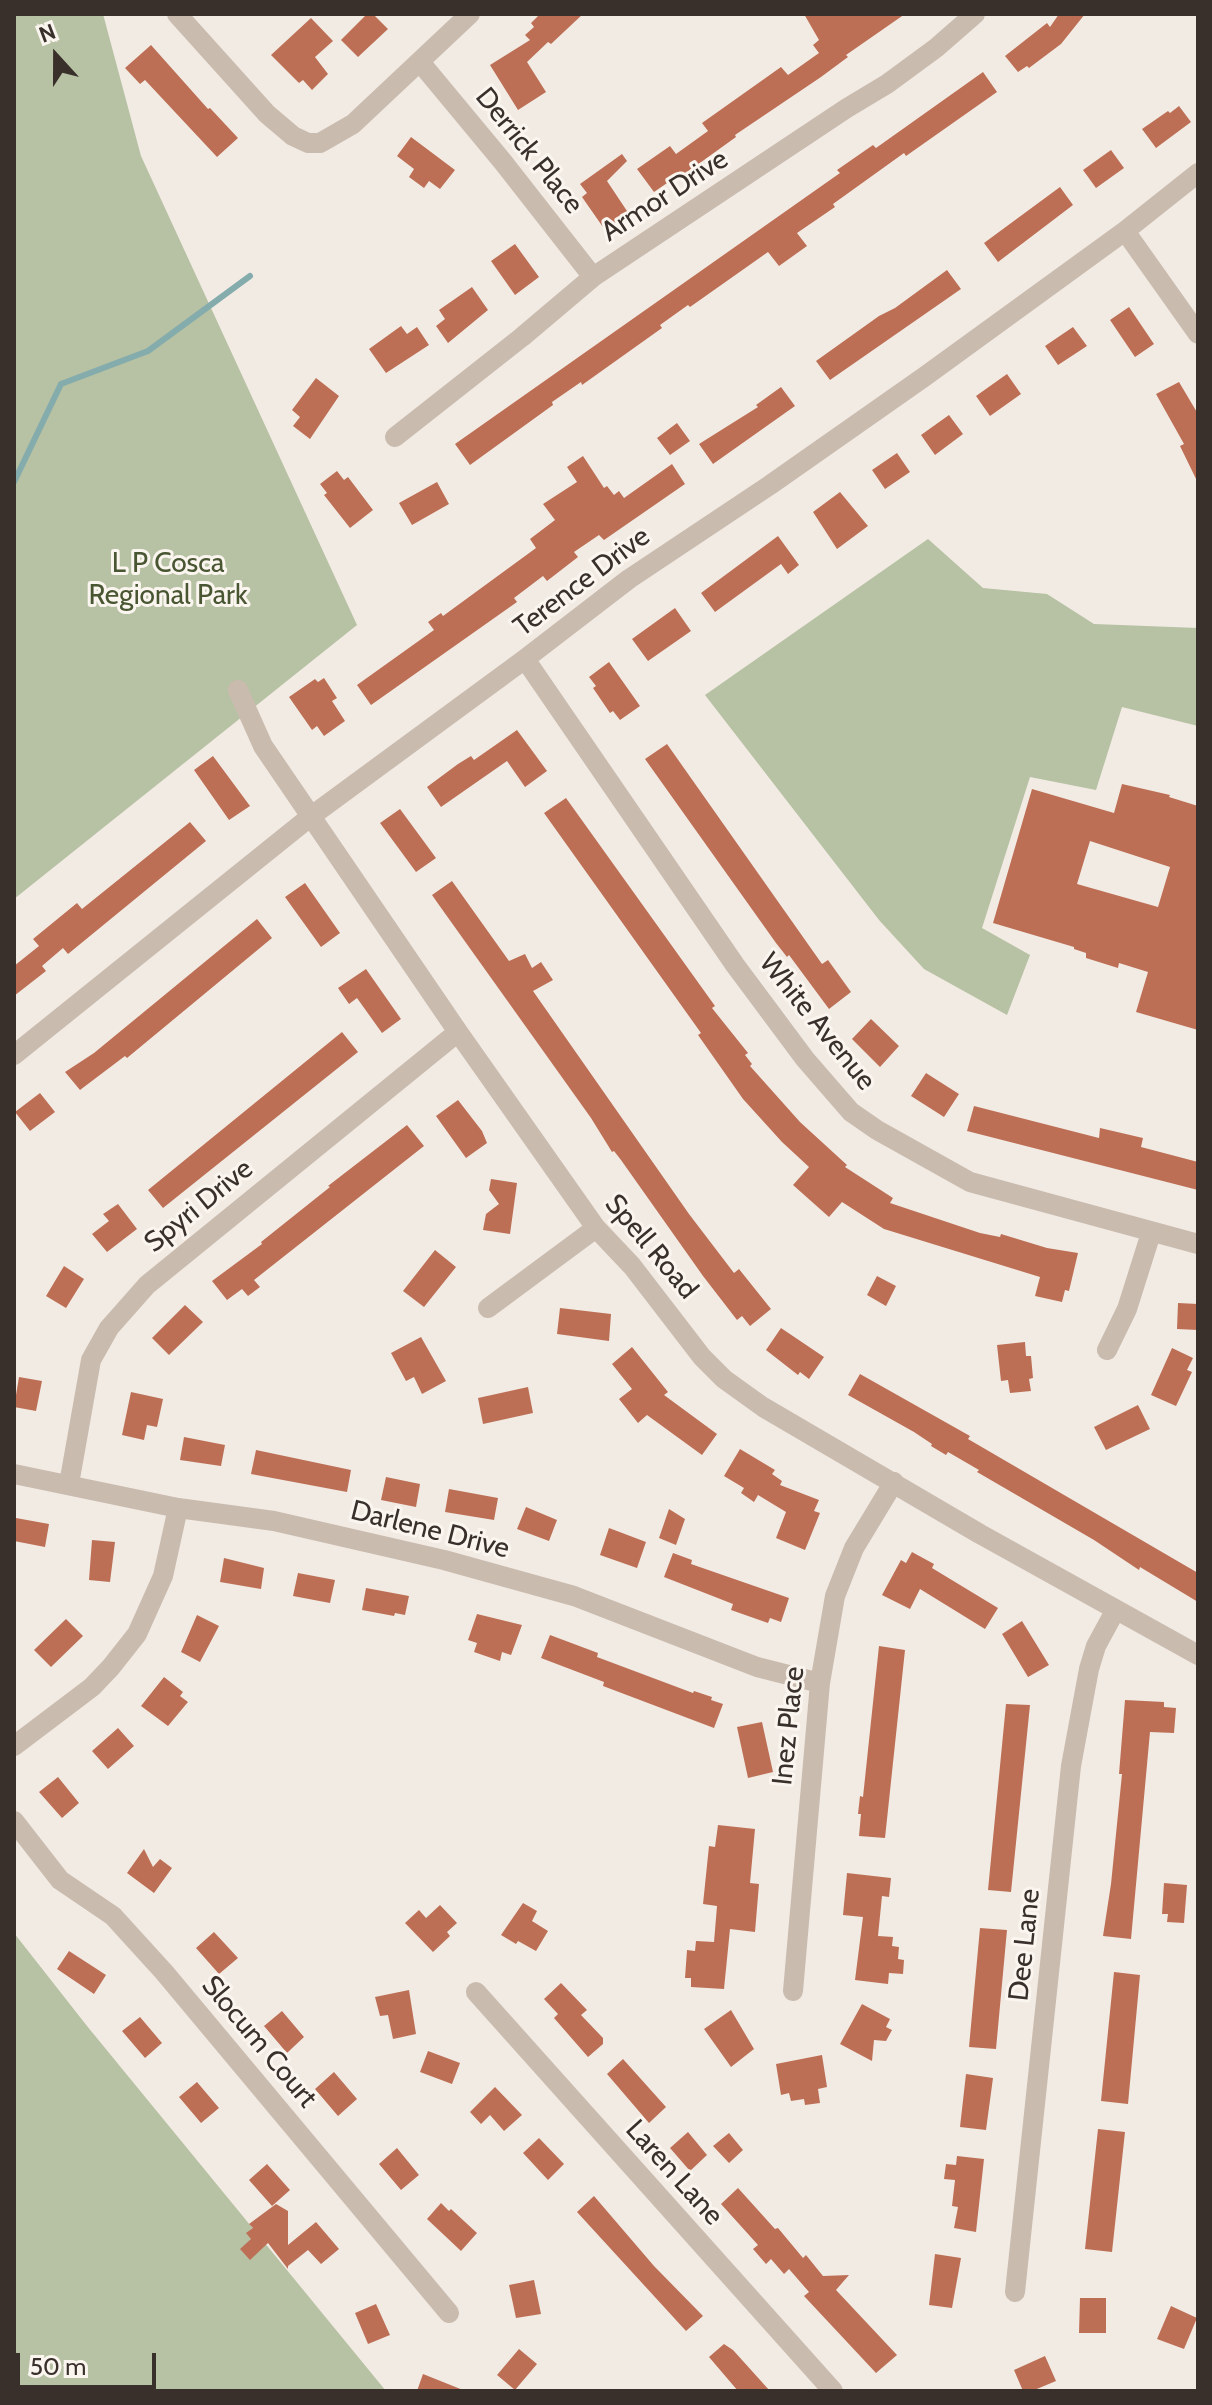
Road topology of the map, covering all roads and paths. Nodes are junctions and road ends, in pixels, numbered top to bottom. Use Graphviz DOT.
graph roads {
  1 [pos="177,14"];
  2 [pos="470,14"];
  3 [pos="975,14"];
  4 [pos="420,62"];
  5 [pos="1198,173"];
  6 [pos="1125,231"];
  7 [pos="593,277"];
  8 [pos="1198,334"];
  9 [pos="395,437"];
  10 [pos="525,659"];
  11 [pos="238,690"];
  12 [pos="310,817"];
  13 [pos="458,1032"];
  14 [pos="14,1055"];
  15 [pos="596,1228"];
  16 [pos="1151,1233"];
  17 [pos="1198,1244"];
  18 [pos="488,1308"];
  19 [pos="1107,1350"];
  20 [pos="14,1474"];
  21 [pos="894,1482"];
  22 [pos="69,1484"];
  23 [pos="178,1508"];
  24 [pos="1115,1611"];
  25 [pos="1198,1655"];
  26 [pos="820,1683"];
  27 [pos="14,1746"];
  28 [pos="14,1821"];
  29 [pos="793,1991"];
  30 [pos="476,1992"];
  31 [pos="1015,2292"];
  32 [pos="449,2313"];
  33 [pos="833,2391"];
  1 -- 4 [label="street"];
  2 -- 4 [label="street"];
  3 -- 7 [label="street, Armor Drive"];
  4 -- 7 [label="street, Derrick Place"];
  5 -- 6 [label="street, Terence Drive"];
  6 -- 8 [label="street"];
  6 -- 10 [label="street, Terence Drive"];
  7 -- 9 [label="street, Armor Drive"];
  10 -- 12 [label="street, Terence Drive"];
  10 -- 16 [label="street, White Avenue"];
  11 -- 12 [label="street, Spell Road"];
  12 -- 13 [label="street, Spell Road"];
  12 -- 14 [label="street, Terence Drive"];
  13 -- 15 [label="street, Spell Road"];
  13 -- 22 [label="street, Spyri Drive"];
  15 -- 18 [label="street"];
  15 -- 21 [label="street, Spell Road"];
  16 -- 17 [label="street, White Avenue"];
  16 -- 19 [label="street"];
  20 -- 22 [label="street, Darlene Drive"];
  21 -- 24 [label="street, Spell Road"];
  21 -- 26 [label="street, Inez Place"];
  22 -- 23 [label="street, Darlene Drive"];
  23 -- 26 [label="street, Darlene Drive"];
  23 -- 27 [label="street"];
  24 -- 25 [label="street, Spell Road"];
  24 -- 31 [label="street, Dee Lane"];
  26 -- 29 [label="street, Inez Place"];
  28 -- 32 [label="street, Slocum Court"];
  30 -- 33 [label="street, Laren Lane"];
}
